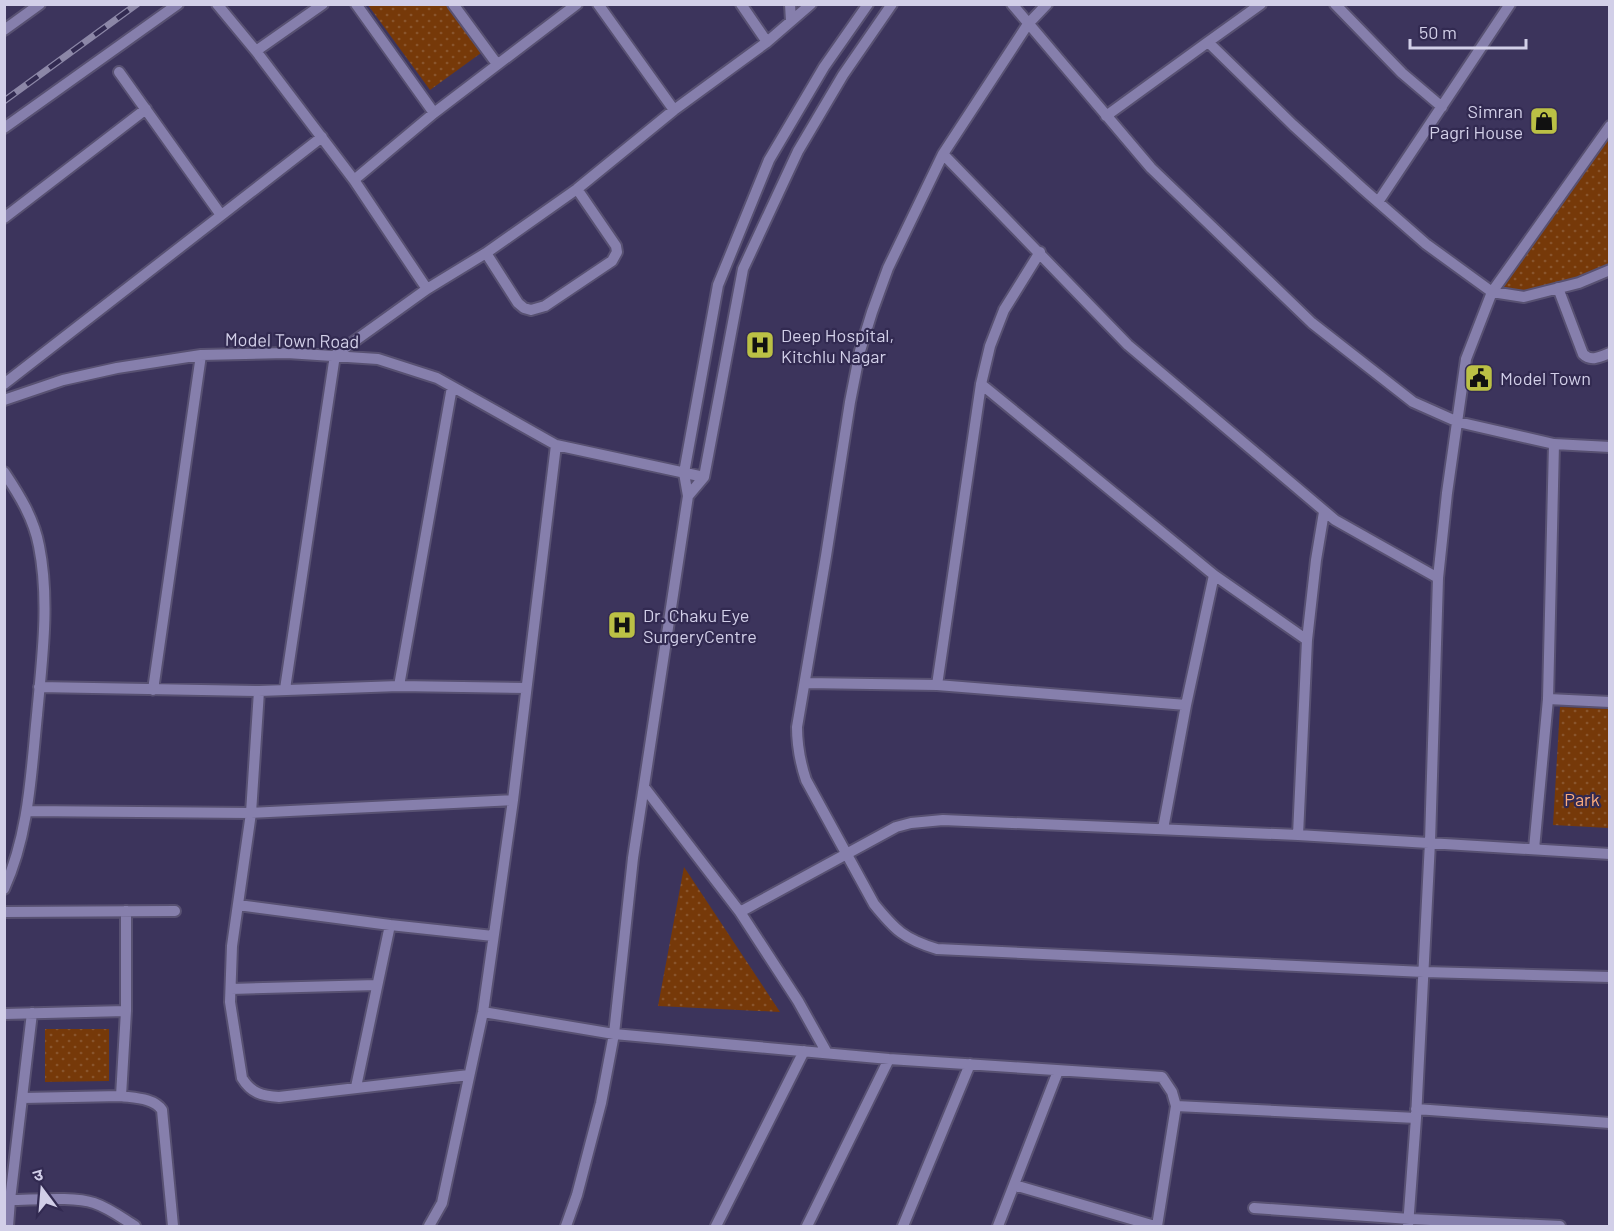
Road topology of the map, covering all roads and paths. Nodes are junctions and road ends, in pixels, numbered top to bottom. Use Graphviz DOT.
graph roads {
  1 [pos="40,4"];
  2 [pos="178,4"];
  3 [pos="217,4"];
  4 [pos="323,4"];
  5 [pos="356,4"];
  6 [pos="453,4"];
  7 [pos="577,4"];
  8 [pos="598,4"];
  9 [pos="741,4"];
  10 [pos="790,4"];
  11 [pos="811,4"];
  12 [pos="868,4"];
  13 [pos="892,4"];
  14 [pos="1012,4"];
  15 [pos="1047,4"];
  16 [pos="1260,4"];
  17 [pos="1335,4"];
  18 [pos="1510,4"];
  19 [pos="791,21"];
  20 [pos="1028,24"];
  21 [pos="4,30"];
  22 [pos="767,42"];
  23 [pos="1208,42"];
  24 [pos="256,51"];
  25 [pos="497,64"];
  26 [pos="119,72"];
  27 [pos="1442,107"];
  28 [pos="146,109"];
  29 [pos="674,110"];
  30 [pos="434,113"];
  31 [pos="1106,116"];
  32 [pos="1610,126"];
  33 [pos="4,128"];
  34 [pos="322,137"];
  35 [pos="943,154"];
  36 [pos="354,180"];
  37 [pos="577,189"];
  38 [pos="1378,202"];
  39 [pos="221,216"];
  40 [pos="4,218"];
  41 [pos="1040,252"];
  42 [pos="486,253"];
  43 [pos="1610,270"];
  44 [pos="1558,288"];
  45 [pos="427,289"];
  46 [pos="1492,292"];
  47 [pos="1610,353"];
  48 [pos="334,355"];
  49 [pos="201,356"];
  50 [pos="4,384"];
  51 [pos="981,384"];
  52 [pos="452,387"];
  53 [pos="4,400"];
  54 [pos="1458,422"];
  55 [pos="1554,444"];
  56 [pos="556,445"];
  57 [pos="1610,447"];
  58 [pos="4,472"];
  59 [pos="684,473"];
  60 [pos="704,477"];
  61 [pos="688,496"];
  62 [pos="1324,512"];
  63 [pos="1214,575"];
  64 [pos="1438,578"];
  65 [pos="1307,640"];
  66 [pos="805,683"];
  67 [pos="938,685"];
  68 [pos="399,686"];
  69 [pos="39,687"];
  70 [pos="526,688"];
  71 [pos="285,689"];
  72 [pos="153,690"];
  73 [pos="259,691"];
  74 [pos="1548,699"];
  75 [pos="1610,702"];
  76 [pos="1186,705"];
  77 [pos="644,787"];
  78 [pos="513,800"];
  79 [pos="27,811"];
  80 [pos="251,813"];
  81 [pos="1163,829"];
  82 [pos="1299,835"];
  83 [pos="1430,842"];
  84 [pos="1534,849"];
  85 [pos="845,854"];
  86 [pos="1610,854"];
  87 [pos="4,889"];
  88 [pos="238,905"];
  89 [pos="126,911"];
  90 [pos="175,911"];
  91 [pos="4,912"];
  92 [pos="740,912"];
  93 [pos="390,925"];
  94 [pos="493,936"];
  95 [pos="1424,972"];
  96 [pos="1610,977"];
  97 [pos="377,985"];
  98 [pos="231,989"];
  99 [pos="126,1011"];
  100 [pos="483,1012"];
  101 [pos="32,1013"];
  102 [pos="4,1014"];
  103 [pos="614,1034"];
  104 [pos="804,1051"];
  105 [pos="827,1053"];
  106 [pos="889,1059"];
  107 [pos="970,1064"];
  108 [pos="1059,1071"];
  109 [pos="469,1075"];
  110 [pos="357,1086"];
  111 [pos="121,1096"];
  112 [pos="23,1098"];
  113 [pos="1176,1106"];
  114 [pos="1416,1113"];
  115 [pos="1610,1123"];
  116 [pos="1014,1185"];
  117 [pos="10,1200"];
  118 [pos="1254,1208"];
  119 [pos="1409,1223"];
  120 [pos="8,1227"];
  121 [pos="135,1227"];
  122 [pos="173,1227"];
  123 [pos="429,1227"];
  124 [pos="566,1227"];
  125 [pos="716,1227"];
  126 [pos="807,1227"];
  127 [pos="903,1227"];
  128 [pos="998,1227"];
  129 [pos="1156,1227"];
  130 [pos="1560,1227"];
  1 -- 21 [label="street"];
  2 -- 33 [label="street"];
  3 -- 24 [label="street"];
  4 -- 24 [label="street"];
  5 -- 30 [label="street"];
  6 -- 25 [label="street"];
  7 -- 25 [label="street"];
  8 -- 29 [label="street"];
  9 -- 22 [label="street"];
  10 -- 19 [label="street"];
  11 -- 19 [label="street"];
  12 -- 59 [label="street"];
  13 -- 60 [label="street"];
  14 -- 20 [label="street"];
  15 -- 20 [label="street"];
  16 -- 23 [label="street"];
  17 -- 27 [label="street"];
  18 -- 27 [label="street"];
  19 -- 22 [label="street"];
  20 -- 31 [label="street"];
  20 -- 35 [label="street"];
  22 -- 29 [label="street"];
  23 -- 31 [label="street"];
  23 -- 38 [label="street"];
  24 -- 34 [label="street"];
  25 -- 30 [label="street"];
  26 -- 28 [label="street"];
  27 -- 38 [label="street"];
  28 -- 39 [label="street"];
  28 -- 40 [label="street"];
  29 -- 37 [label="street"];
  30 -- 36 [label="street"];
  31 -- 54 [label="street"];
  32 -- 46 [label="street"];
  34 -- 36 [label="street"];
  34 -- 39 [label="street"];
  35 -- 41 [label="street"];
  35 -- 66 [label="street"];
  36 -- 45 [label="street"];
  37 -- 42 [label="street"];
  37 -- 42 [label="street"];
  38 -- 46 [label="street"];
  39 -- 50 [label="street"];
  41 -- 51 [label="street"];
  41 -- 62 [label="street"];
  42 -- 45 [label="street"];
  43 -- 44 [label="street"];
  44 -- 46 [label="street"];
  44 -- 47 [label="street"];
  45 -- 48 [label="street"];
  46 -- 54 [label="street"];
  48 -- 49 [label="street, Model Town Road"];
  48 -- 52 [label="street, Model Town Road"];
  48 -- 71 [label="street"];
  49 -- 53 [label="street, Model Town Road"];
  49 -- 72 [label="street"];
  51 -- 63 [label="street"];
  51 -- 67 [label="street"];
  52 -- 56 [label="street, Model Town Road"];
  52 -- 68 [label="street"];
  54 -- 55 [label="street"];
  54 -- 64 [label="street"];
  55 -- 57 [label="street"];
  55 -- 74 [label="street"];
  56 -- 59 [label="street, Model Town Road"];
  56 -- 70 [label="street"];
  58 -- 69 [label="street"];
  59 -- 60 [label="street, Model Town Road"];
  59 -- 61 [label="street"];
  60 -- 61 [label="street"];
  61 -- 77 [label="street"];
  62 -- 64 [label="street"];
  62 -- 65 [label="street"];
  63 -- 65 [label="street"];
  63 -- 76 [label="street"];
  64 -- 83 [label="street"];
  65 -- 82 [label="street"];
  66 -- 67 [label="street"];
  66 -- 85 [label="street"];
  67 -- 76 [label="street"];
  68 -- 70 [label="street"];
  68 -- 71 [label="street"];
  69 -- 72 [label="street"];
  69 -- 79 [label="street"];
  70 -- 78 [label="street"];
  71 -- 73 [label="street"];
  72 -- 73 [label="street"];
  73 -- 80 [label="street"];
  74 -- 75 [label="street"];
  74 -- 84 [label="street"];
  76 -- 81 [label="street"];
  77 -- 92 [label="street"];
  77 -- 103 [label="street"];
  78 -- 80 [label="street"];
  78 -- 94 [label="street"];
  79 -- 80 [label="street"];
  79 -- 87 [label="street"];
  80 -- 88 [label="street"];
  81 -- 82 [label="street"];
  81 -- 85 [label="street"];
  82 -- 83 [label="street"];
  83 -- 84 [label="street"];
  83 -- 95 [label="street"];
  84 -- 86 [label="street"];
  85 -- 92 [label="street"];
  85 -- 95 [label="street"];
  88 -- 93 [label="street"];
  88 -- 98 [label="street"];
  89 -- 90 [label="street"];
  89 -- 91 [label="street"];
  89 -- 99 [label="street"];
  92 -- 105 [label="street"];
  93 -- 94 [label="street"];
  93 -- 97 [label="street"];
  94 -- 100 [label="street"];
  95 -- 96 [label="street"];
  95 -- 114 [label="street"];
  97 -- 98 [label="street"];
  97 -- 110 [label="street"];
  98 -- 110 [label="street"];
  99 -- 101 [label="street"];
  99 -- 111 [label="street"];
  100 -- 103 [label="street"];
  100 -- 109 [label="street"];
  101 -- 102 [label="street"];
  101 -- 112 [label="street"];
  103 -- 104 [label="street"];
  103 -- 124 [label="street"];
  104 -- 105 [label="street"];
  104 -- 125 [label="street"];
  105 -- 106 [label="street"];
  106 -- 107 [label="street"];
  106 -- 126 [label="street"];
  107 -- 108 [label="street"];
  107 -- 127 [label="street"];
  108 -- 113 [label="street"];
  108 -- 116 [label="street"];
  109 -- 110 [label="street"];
  109 -- 123 [label="street"];
  111 -- 112 [label="street"];
  111 -- 122 [label="street"];
  112 -- 117 [label="street"];
  113 -- 114 [label="street"];
  113 -- 129 [label="street"];
  114 -- 115 [label="street"];
  114 -- 119 [label="street"];
  116 -- 128 [label="street"];
  116 -- 129 [label="street"];
  117 -- 120 [label="street"];
  117 -- 121 [label="street"];
  118 -- 119 [label="street"];
  119 -- 130 [label="street"];
}
